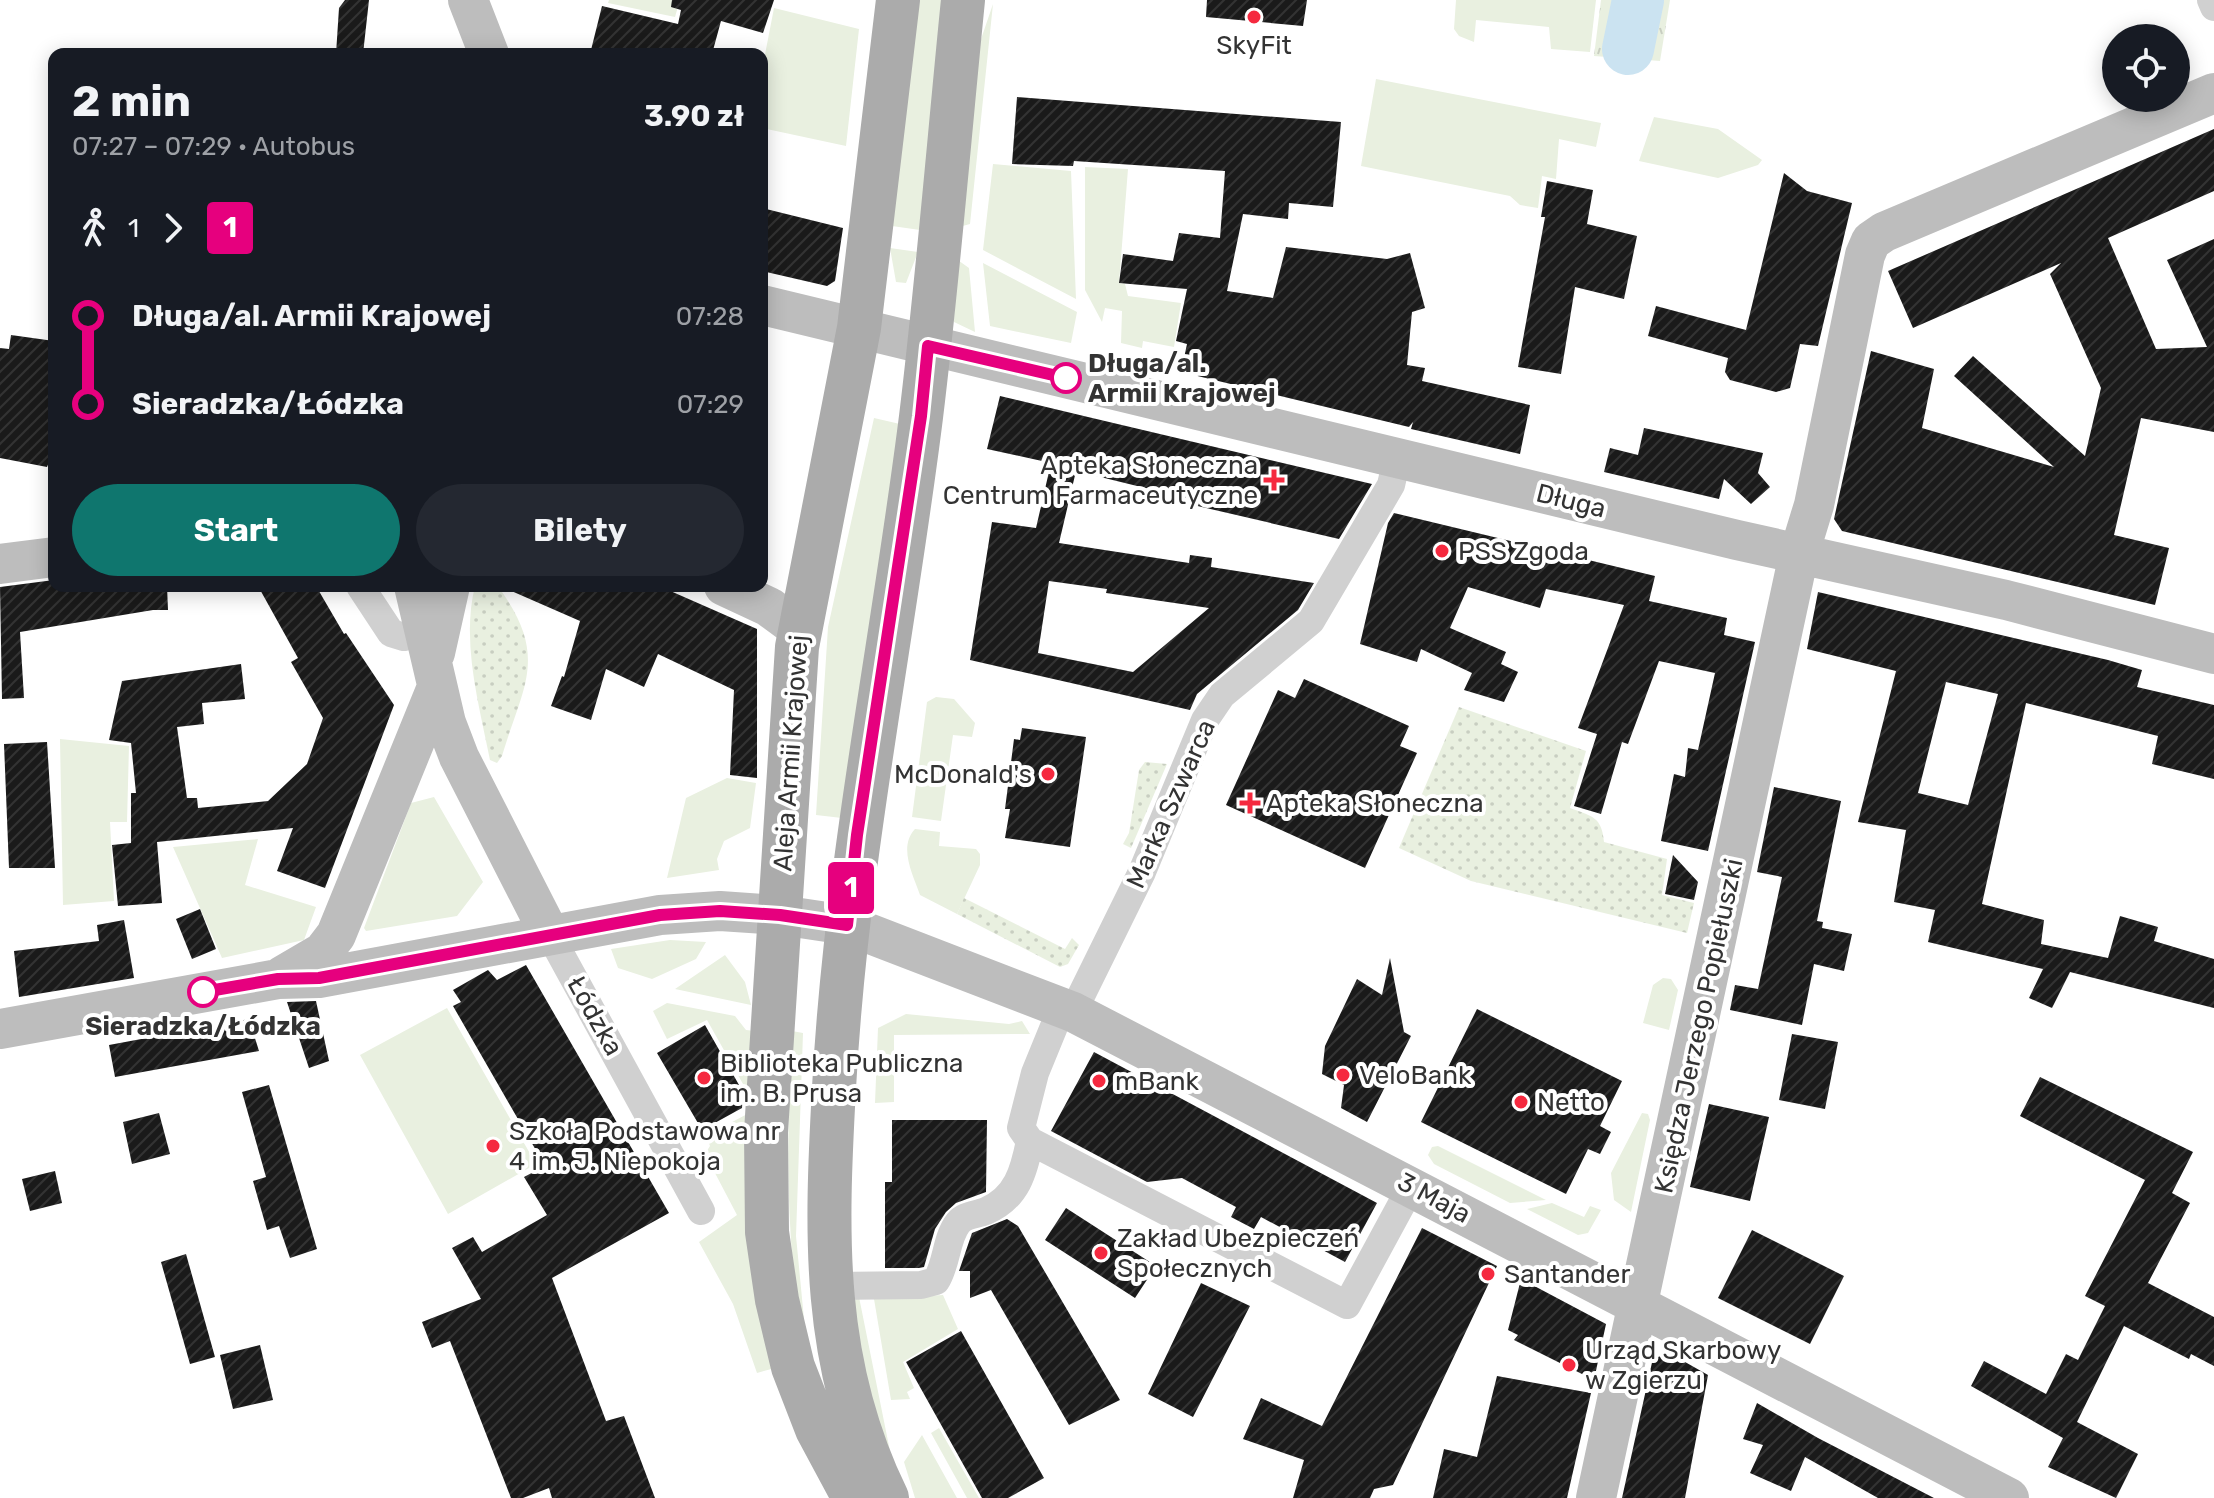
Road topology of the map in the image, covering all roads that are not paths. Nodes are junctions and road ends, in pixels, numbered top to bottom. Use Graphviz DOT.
graph roads {
  1 [pos="468,0"];
  2 [pos="898,0"];
  3 [pos="963,0"];
  4 [pos="2211,0"];
  5 [pos="2214,7"];
  6 [pos="487,48"];
  7 [pos="2214,93"];
  8 [pos="768,306"];
  9 [pos="859,328"];
  10 [pos="928,346"];
  11 [pos="1397,459"];
  12 [pos="1799,554"];
  13 [pos="48,558"];
  14 [pos="0,564"];
  15 [pos="364,592"];
  16 [pos="415,592"];
  17 [pos="448,592"];
  18 [pos="737,592"];
  19 [pos="799,629"];
  20 [pos="2214,654"];
  21 [pos="431,661"];
  22 [pos="780,915"];
  23 [pos="847,925"];
  24 [pos="550,935"];
  25 [pos="278,979"];
  26 [pos="1067,1009"];
  27 [pos="1,1025"];
  28 [pos="1030,1141"];
  29 [pos="1411,1187"];
  30 [pos="701,1211"];
  31 [pos="832,1286"];
  32 [pos="1638,1306"];
  33 [pos="854,1498"];
  34 [pos="887,1498"];
  35 [pos="1596,1498"];
  36 [pos="2009,1498"];
  1 -- 6 [label="street"];
  2 -- 9 [label="main road, Aleja Armii Krajowej"];
  3 -- 10 [label="main road"];
  4 -- 5 [label="street"];
  7 -- 12 [label="street, Księdza Jerzego Popiełuszki"];
  8 -- 9 [label="street, Długa"];
  9 -- 10 [label="street, Długa"];
  9 -- 19 [label="main road, Aleja Armii Krajowej"];
  10 -- 11 [label="street, Długa"];
  10 -- 23 [label="main road"];
  11 -- 12 [label="street, Długa"];
  11 -- 26 [label="street, Marka Szwarca"];
  12 -- 20 [label="street, Długa"];
  12 -- 32 [label="street, Księdza Jerzego Popiełuszki"];
  13 -- 14 [label="street"];
  15 -- 21 [label="street"];
  16 -- 21 [label="street, Łódzka"];
  17 -- 21 [label="street"];
  18 -- 19 [label="street"];
  19 -- 22 [label="main road, Aleja Armii Krajowej"];
  21 -- 24 [label="street, Łódzka"];
  21 -- 25 [label="street"];
  22 -- 23 [label="street, 3 Maja"];
  22 -- 24 [label="street, 3 Maja"];
  22 -- 33 [label="main road, Aleja Armii Krajowej"];
  23 -- 26 [label="street, 3 Maja"];
  23 -- 31 [label="main road"];
  24 -- 25 [label="street, 3 Maja"];
  24 -- 30 [label="street, Łódzka"];
  25 -- 27 [label="street"];
  26 -- 28 [label="street, Marka Szwarca"];
  26 -- 29 [label="street, 3 Maja"];
  28 -- 29 [label="street"];
  28 -- 31 [label="street"];
  29 -- 32 [label="street, 3 Maja"];
  31 -- 34 [label="main road"];
  32 -- 35 [label="street, Księdza Jerzego Popiełuszki"];
  32 -- 36 [label="street, 3 Maja"];
}
